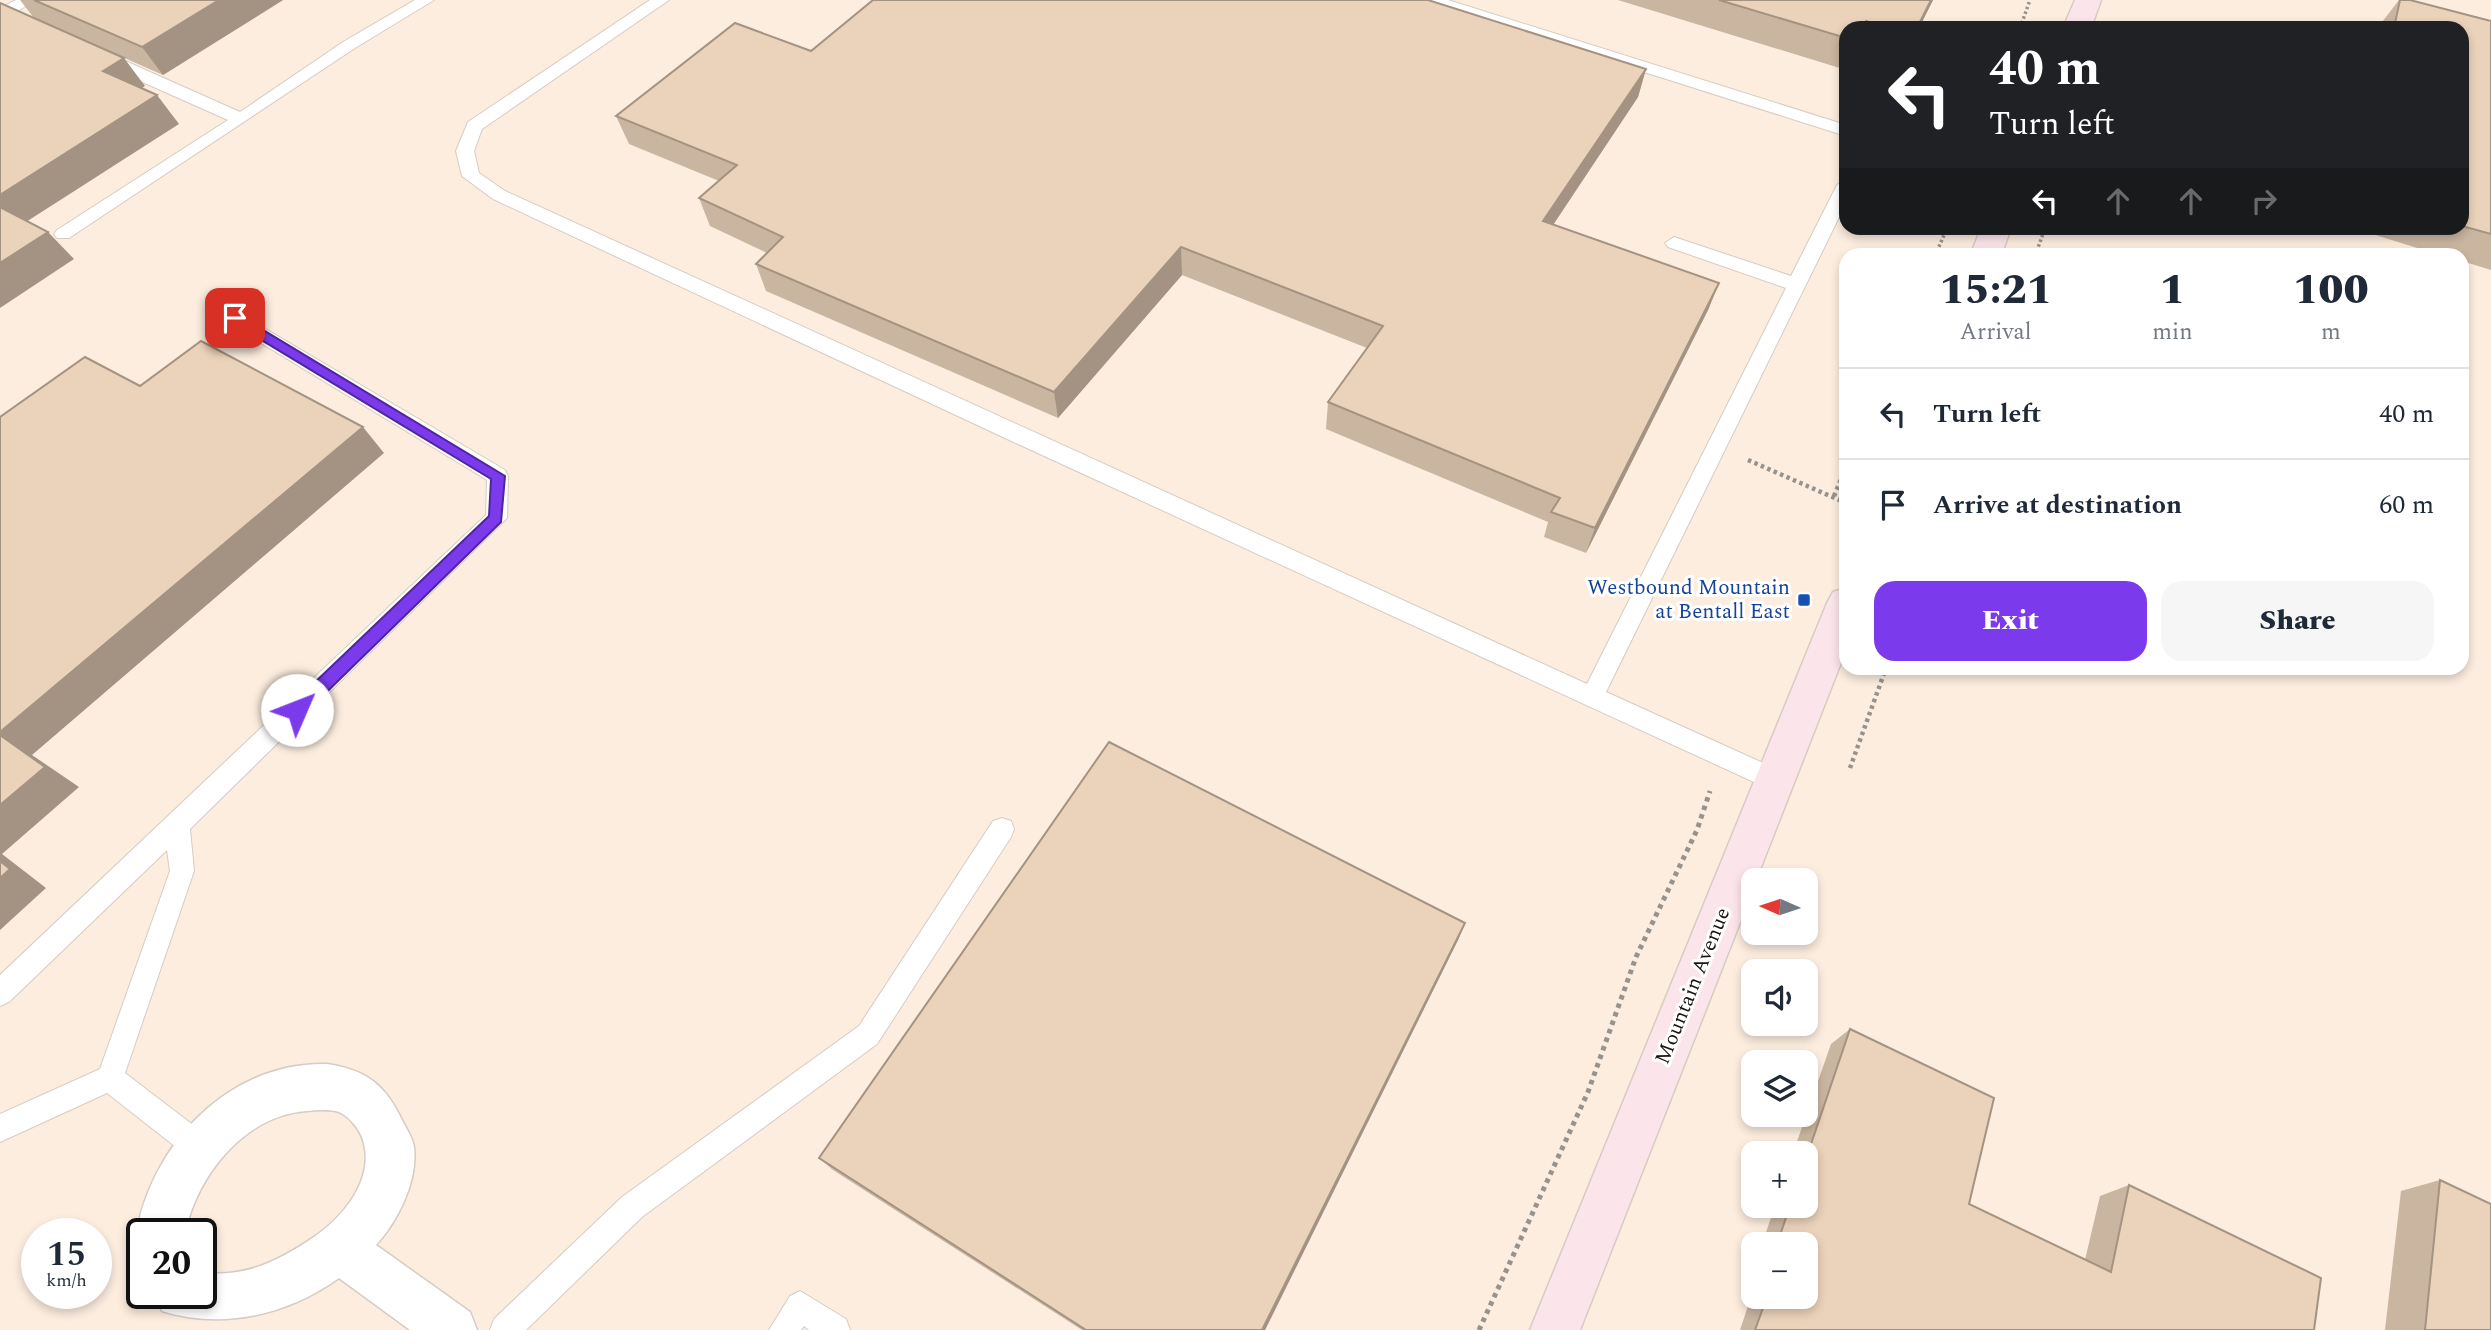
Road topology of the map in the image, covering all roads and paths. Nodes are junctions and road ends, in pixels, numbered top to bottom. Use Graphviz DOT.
graph roads {
  1 [pos="28,0"];
  2 [pos="426,0"];
  3 [pos="661,0"];
  4 [pos="1432,0"];
  5 [pos="2030,0"];
  6 [pos="2088,0"];
  7 [pos="1,13"];
  8 [pos="2022,21"];
  9 [pos="2080,21"];
  10 [pos="28,24"];
  11 [pos="90,52"];
  12 [pos="240,119"];
  13 [pos="1839,129"];
  14 [pos="1839,199"];
  15 [pos="63,234"];
  16 [pos="1674,243"];
  17 [pos="1797,285"];
  18 [pos="235,318"];
  19 [pos="1717,447"];
  20 [pos="1839,484"];
  21 [pos="1834,496"];
  22 [pos="1839,499"];
  23 [pos="1839,620"];
  24 [pos="1883,675"];
  25 [pos="1593,696"];
  26 [pos="1723,755"];
  27 [pos="1850,768"];
  28 [pos="1775,780"];
  29 [pos="177,825"];
  30 [pos="1002,829"];
  31 [pos="0,993"];
  32 [pos="110,1077"];
  33 [pos="0,1129"];
  34 [pos="200,1148"];
  35 [pos="165,1218"];
  36 [pos="348,1255"];
  37 [pos="207,1309"];
  38 [pos="452,1330"];
  39 [pos="505,1330"];
  40 [pos="784,1330"];
  41 [pos="835,1330"];
  42 [pos="1479,1330"];
  43 [pos="1555,1330"];
  1 -- 7 [label="lane"];
  2 -- 12 [label="lane"];
  3 -- 25 [label="lane"];
  4 -- 13 [label="lane"];
  5 -- 8 [label="path"];
  6 -- 9 [label="street"];
  7 -- 10 [label="lane"];
  11 -- 12 [label="lane"];
  12 -- 15 [label="lane"];
  14 -- 17 [label="lane"];
  16 -- 17 [label="lane"];
  17 -- 19 [label="lane"];
  18 -- 29 [label="lane"];
  19 -- 21 [label="path"];
  19 -- 25 [label="lane"];
  20 -- 21 [label="path"];
  21 -- 22 [label="path"];
  23 -- 28 [label="street, Mountain Avenue"];
  24 -- 27 [label="path"];
  25 -- 26 [label="lane"];
  26 -- 28 [label="lane"];
  26 -- 42 [label="path"];
  28 -- 43 [label="street, Mountain Avenue"];
  29 -- 31 [label="lane"];
  29 -- 32 [label="lane"];
  30 -- 39 [label="lane"];
  32 -- 33 [label="lane"];
  32 -- 34 [label="lane"];
  34 -- 35 [label="street"];
  34 -- 36 [label="street"];
  36 -- 37 [label="street"];
  36 -- 38 [label="street"];
  40 -- 41 [label="lane"];
}
